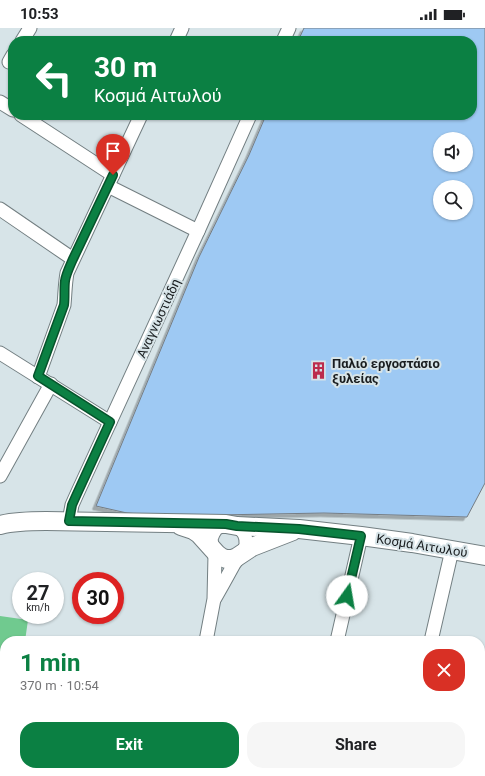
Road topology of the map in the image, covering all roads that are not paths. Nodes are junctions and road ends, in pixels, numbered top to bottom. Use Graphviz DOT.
graph roads {
  1 [pos="28,120"];
  2 [pos="139,120"];
  3 [pos="248,120"];
  4 [pos="110,181"];
  5 [pos="0,209"];
  6 [pos="198,231"];
  7 [pos="73,259"];
  8 [pos="0,353"];
  9 [pos="38,376"];
  10 [pos="51,384"];
  11 [pos="110,422"];
  12 [pos="0,476"];
  13 [pos="69,521"];
  14 [pos="174,524"];
  15 [pos="0,525"];
  16 [pos="231,525"];
  17 [pos="299,529"];
  18 [pos="361,536"];
  19 [pos="214,550"];
  20 [pos="452,550"];
  21 [pos="241,554"];
  22 [pos="485,556"];
  23 [pos="214,599"];
  24 [pos="207,636"];
  25 [pos="338,636"];
  26 [pos="432,636"];
  1 -- 4 [label="street"];
  2 -- 4 [label="street"];
  3 -- 6 [label="street, Αναγνωστιάδη"];
  4 -- 6 [label="street"];
  4 -- 7 [label="street"];
  5 -- 7 [label="street"];
  6 -- 11 [label="street, Αναγνωστιάδη"];
  7 -- 9 [label="street"];
  8 -- 9 [label="street"];
  9 -- 10 [label="street"];
  10 -- 11 [label="street"];
  10 -- 12 [label="street"];
  11 -- 13 [label="street, Αναγνωστιάδη"];
  13 -- 14 [label="street, Κοσμά Αιτωλού"];
  13 -- 15 [label="street, Κοσμά Αιτωλού"];
  14 -- 16 [label="street, Κοσμά Αιτωλού"];
  14 -- 19 [label="street"];
  16 -- 17 [label="street, Κοσμά Αιτωλού"];
  16 -- 19 [label="street"];
  16 -- 21 [label="street"];
  17 -- 18 [label="street, Κοσμά Αιτωλού"];
  17 -- 21 [label="street"];
  18 -- 20 [label="street, Κοσμά Αιτωλού"];
  18 -- 25 [label="street"];
  19 -- 21 [label="street"];
  19 -- 23 [label="street"];
  20 -- 22 [label="street, Κοσμά Αιτωλού"];
  20 -- 26 [label="street"];
  21 -- 23 [label="street"];
  23 -- 24 [label="street"];
}
